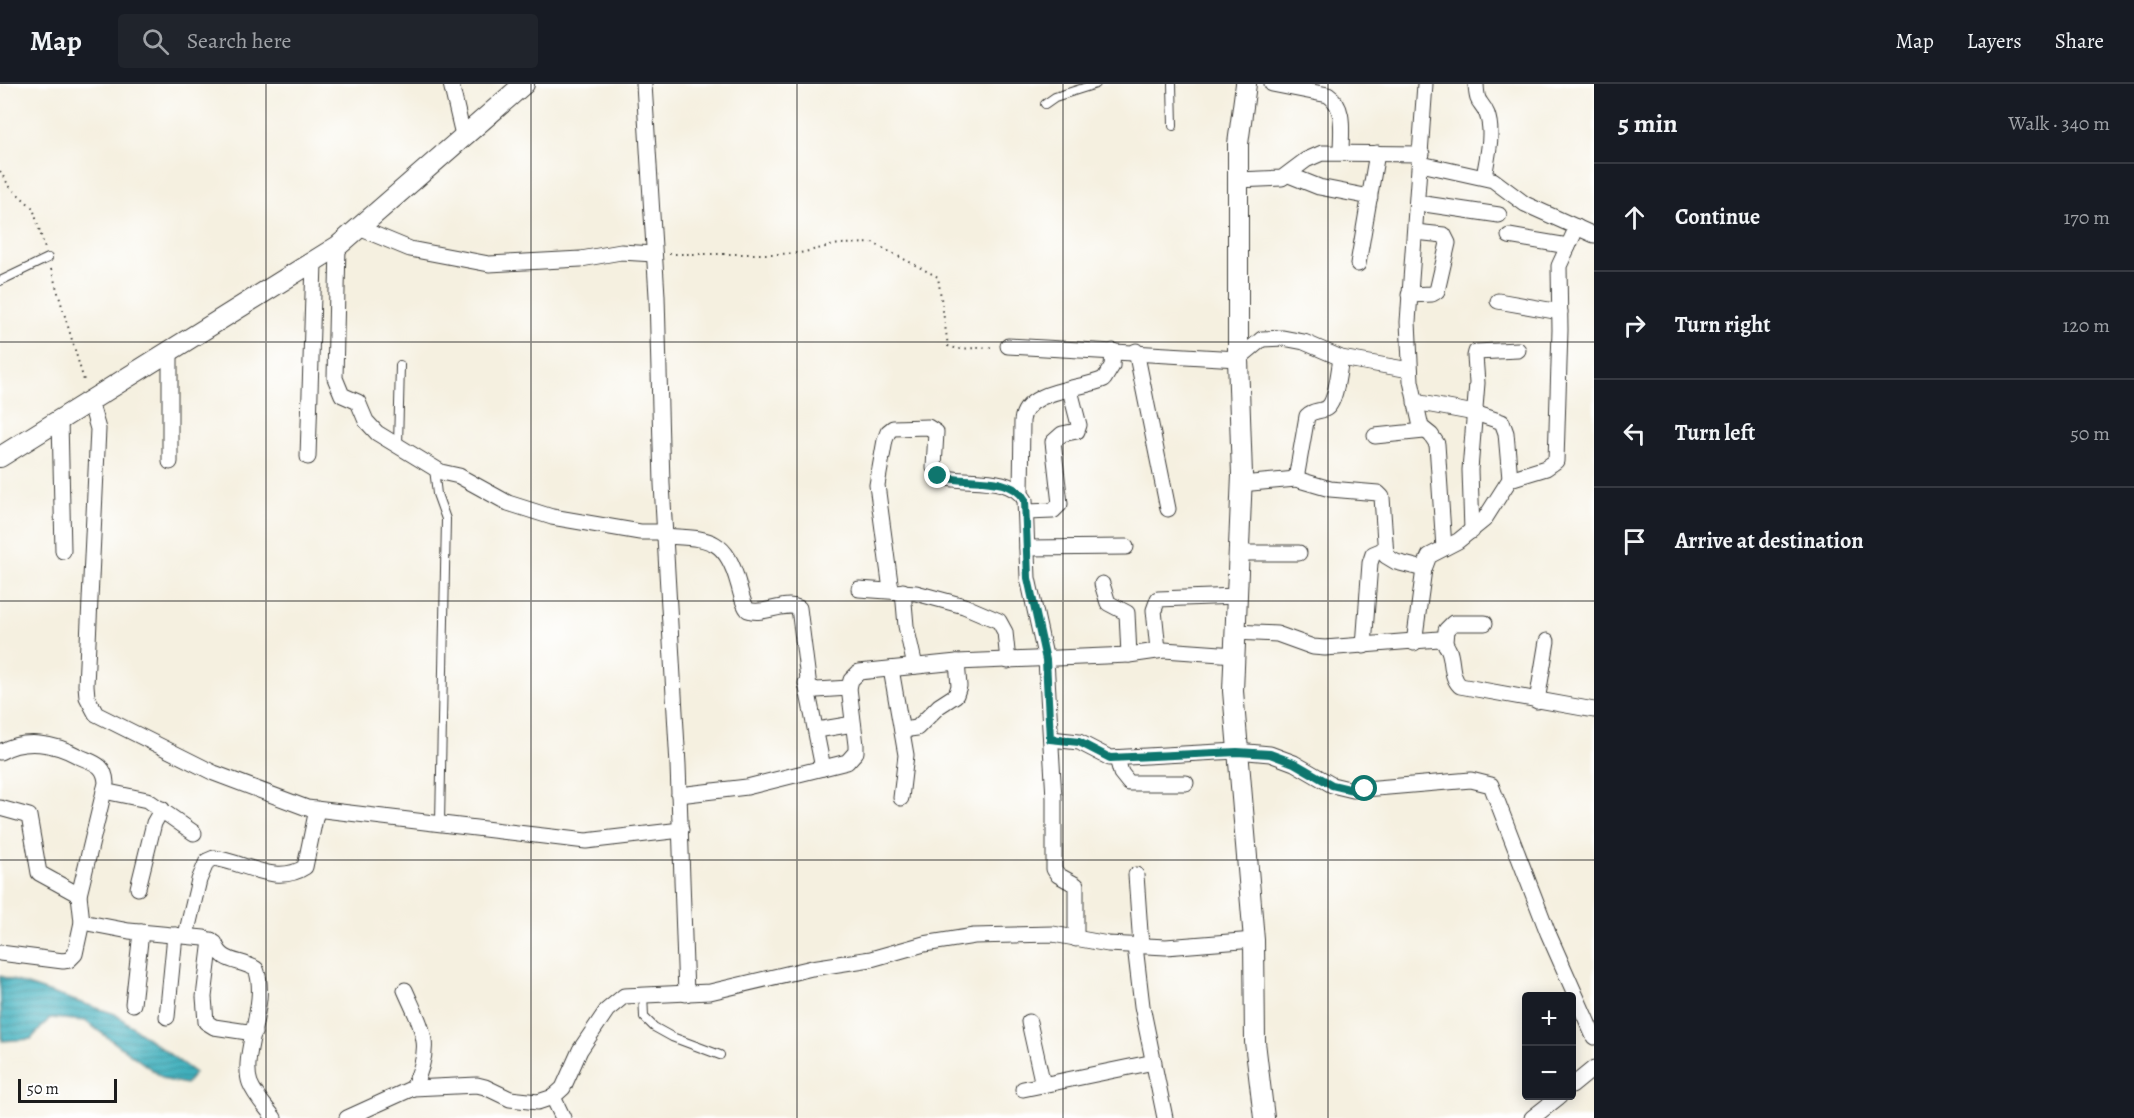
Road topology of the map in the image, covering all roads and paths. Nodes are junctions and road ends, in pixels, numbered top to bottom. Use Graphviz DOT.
graph roads {
  1 [pos="451,84"];
  2 [pos="524,84"];
  3 [pos="644,84"];
  4 [pos="1096,84"];
  5 [pos="1172,84"];
  6 [pos="1246,84"];
  7 [pos="1272,84"];
  8 [pos="1425,84"];
  9 [pos="1476,84"];
  10 [pos="1311,87"];
  11 [pos="1045,104"];
  12 [pos="1173,126"];
  13 [pos="463,135"];
  14 [pos="1341,152"];
  15 [pos="1377,153"];
  16 [pos="1422,159"];
  17 [pos="0,171"];
  18 [pos="1289,176"];
  19 [pos="1484,177"];
  20 [pos="1238,180"];
  21 [pos="1370,197"];
  22 [pos="1418,202"];
  23 [pos="1498,215"];
  24 [pos="1577,227"];
  25 [pos="359,228"];
  26 [pos="1415,231"];
  27 [pos="1594,235"];
  28 [pos="1509,236"];
  29 [pos="338,246"];
  30 [pos="1568,246"];
  31 [pos="654,254"];
  32 [pos="48,258"];
  33 [pos="314,262"];
  34 [pos="1358,264"];
  35 [pos="0,281"];
  36 [pos="1409,295"];
  37 [pos="1498,301"];
  38 [pos="1560,312"];
  39 [pos="1008,346"];
  40 [pos="1518,350"];
  41 [pos="1113,351"];
  42 [pos="1136,351"];
  43 [pos="170,352"];
  44 [pos="1341,358"];
  45 [pos="1238,359"];
  46 [pos="400,365"];
  47 [pos="1410,370"];
  48 [pos="1070,390"];
  49 [pos="90,401"];
  50 [pos="1415,402"];
  51 [pos="1474,413"];
  52 [pos="60,420"];
  53 [pos="1424,431"];
  54 [pos="1375,435"];
  55 [pos="398,447"];
  56 [pos="0,457"];
  57 [pos="308,457"];
  58 [pos="170,462"];
  59 [pos="434,468"];
  60 [pos="1296,479"];
  61 [pos="1510,479"];
  62 [pos="1241,484"];
  63 [pos="1021,494"];
  64 [pos="1168,509"];
  65 [pos="1027,512"];
  66 [pos="1472,531"];
  67 [pos="664,534"];
  68 [pos="1126,547"];
  69 [pos="1027,548"];
  70 [pos="1444,548"];
  71 [pos="1385,549"];
  72 [pos="63,551"];
  73 [pos="1239,553"];
  74 [pos="1299,553"];
  75 [pos="1424,569"];
  76 [pos="1102,584"];
  77 [pos="859,589"];
  78 [pos="897,590"];
  79 [pos="1237,596"];
  80 [pos="1485,623"];
  81 [pos="1235,632"];
  82 [pos="1547,641"];
  83 [pos="1445,642"];
  84 [pos="1414,643"];
  85 [pos="1364,646"];
  86 [pos="1158,650"];
  87 [pos="1129,655"];
  88 [pos="1234,655"];
  89 [pos="1046,660"];
  90 [pos="1008,661"];
  91 [pos="957,662"];
  92 [pos="915,666"];
  93 [pos="891,669"];
  94 [pos="806,683"];
  95 [pos="849,688"];
  96 [pos="1537,701"];
  97 [pos="1594,710"];
  98 [pos="852,724"];
  99 [pos="817,730"];
  100 [pos="902,730"];
  101 [pos="1050,739"];
  102 [pos="0,752"];
  103 [pos="1237,752"];
  104 [pos="1117,758"];
  105 [pos="823,768"];
  106 [pos="1186,783"];
  107 [pos="104,791"];
  108 [pos="679,795"];
  109 [pos="901,798"];
  110 [pos="0,808"];
  111 [pos="162,809"];
  112 [pos="317,809"];
  113 [pos="440,822"];
  114 [pos="681,830"];
  115 [pos="194,833"];
  116 [pos="1136,875"];
  117 [pos="138,888"];
  118 [pos="79,895"];
  119 [pos="82,922"];
  120 [pos="141,932"];
  121 [pos="181,935"];
  122 [pos="1076,939"];
  123 [pos="211,940"];
  124 [pos="1254,940"];
  125 [pos="1138,946"];
  126 [pos="0,953"];
  127 [pos="405,990"];
  128 [pos="643,994"];
  129 [pos="686,994"];
  130 [pos="132,1004"];
  131 [pos="167,1017"];
  132 [pos="1029,1022"];
  133 [pos="254,1033"];
  134 [pos="1594,1036"];
  135 [pos="720,1055"];
  136 [pos="1154,1062"];
  137 [pos="1594,1068"];
  138 [pos="1576,1083"];
  139 [pos="1043,1085"];
  140 [pos="413,1088"];
  141 [pos="1023,1089"];
  142 [pos="553,1097"];
  143 [pos="1554,1100"];
  144 [pos="274,1118"];
  145 [pos="347,1118"];
  146 [pos="563,1118"];
  147 [pos="1165,1118"];
  148 [pos="1264,1118"];
  149 [pos="1532,1118"];
  1 -- 13 [label="street"];
  2 -- 13 [label="street"];
  3 -- 31 [label="street"];
  4 -- 11 [label="lane"];
  5 -- 12 [label="lane"];
  6 -- 20 [label="street"];
  7 -- 10 [label="street"];
  8 -- 16 [label="street"];
  9 -- 19 [label="street"];
  10 -- 14 [label="street"];
  13 -- 25 [label="street"];
  14 -- 15 [label="street"];
  14 -- 18 [label="street"];
  15 -- 16 [label="street"];
  15 -- 21 [label="street"];
  16 -- 19 [label="street"];
  16 -- 22 [label="street"];
  17 -- 32 [label="path"];
  18 -- 20 [label="street"];
  18 -- 21 [label="street"];
  19 -- 24 [label="street"];
  20 -- 45 [label="street"];
  21 -- 34 [label="street"];
  22 -- 23 [label="street"];
  22 -- 26 [label="street"];
  24 -- 27 [label="street"];
  24 -- 30 [label="street"];
  25 -- 29 [label="street"];
  25 -- 31 [label="street"];
  26 -- 36 [label="street"];
  26 -- 36 [label="street"];
  28 -- 30 [label="street"];
  29 -- 33 [label="street"];
  29 -- 55 [label="street"];
  30 -- 38 [label="street"];
  31 -- 39 [label="path"];
  31 -- 67 [label="street"];
  32 -- 35 [label="lane"];
  32 -- 49 [label="path"];
  33 -- 43 [label="street"];
  33 -- 57 [label="street"];
  36 -- 47 [label="street"];
  37 -- 38 [label="street"];
  38 -- 61 [label="street"];
  39 -- 41 [label="street"];
  40 -- 51 [label="street"];
  41 -- 42 [label="street"];
  41 -- 48 [label="street"];
  42 -- 45 [label="street"];
  42 -- 64 [label="street"];
  43 -- 49 [label="street"];
  43 -- 58 [label="street"];
  44 -- 45 [label="street"];
  44 -- 47 [label="street"];
  44 -- 60 [label="street"];
  45 -- 62 [label="street"];
  46 -- 55 [label="lane"];
  47 -- 50 [label="street"];
  48 -- 63 [label="street"];
  48 -- 65 [label="street"];
  49 -- 52 [label="street"];
  49 -- 112 [label="street"];
  50 -- 51 [label="street"];
  50 -- 53 [label="street"];
  51 -- 61 [label="street"];
  51 -- 66 [label="street"];
  52 -- 56 [label="street"];
  52 -- 72 [label="street"];
  53 -- 54 [label="street"];
  53 -- 70 [label="street"];
  55 -- 59 [label="street"];
  59 -- 67 [label="street"];
  59 -- 113 [label="lane"];
  60 -- 62 [label="street"];
  60 -- 71 [label="street"];
  61 -- 66 [label="street"];
  62 -- 73 [label="street"];
  63 -- 65 [label="street"];
  63 -- 78 [label="street"];
  65 -- 69 [label="street"];
  66 -- 70 [label="street"];
  67 -- 94 [label="street"];
  67 -- 108 [label="street"];
  68 -- 69 [label="street"];
  69 -- 89 [label="street"];
  70 -- 75 [label="street"];
  71 -- 75 [label="street"];
  71 -- 85 [label="street"];
  73 -- 74 [label="street"];
  73 -- 79 [label="street"];
  75 -- 84 [label="street"];
  76 -- 87 [label="street"];
  77 -- 78 [label="street"];
  78 -- 90 [label="street"];
  78 -- 92 [label="street"];
  79 -- 81 [label="street"];
  79 -- 86 [label="street"];
  80 -- 83 [label="street"];
  81 -- 85 [label="street"];
  81 -- 88 [label="street"];
  82 -- 96 [label="street"];
  83 -- 84 [label="street"];
  83 -- 96 [label="street"];
  84 -- 85 [label="street"];
  86 -- 87 [label="street"];
  86 -- 88 [label="street"];
  87 -- 89 [label="street"];
  88 -- 103 [label="street"];
  89 -- 90 [label="street"];
  89 -- 101 [label="street"];
  90 -- 91 [label="street"];
  91 -- 92 [label="street"];
  91 -- 100 [label="street"];
  92 -- 93 [label="street"];
  93 -- 95 [label="street"];
  93 -- 100 [label="street"];
  94 -- 95 [label="street"];
  94 -- 99 [label="street"];
  95 -- 98 [label="street"];
  96 -- 97 [label="street"];
  98 -- 99 [label="street"];
  98 -- 105 [label="street"];
  99 -- 105 [label="street"];
  100 -- 109 [label="street"];
  101 -- 104 [label="street"];
  101 -- 122 [label="street"];
  102 -- 107 [label="street"];
  103 -- 104 [label="street"];
  103 -- 124 [label="street"];
  103 -- 134 [label="street"];
  104 -- 106 [label="street"];
  105 -- 108 [label="street"];
  107 -- 111 [label="street"];
  107 -- 118 [label="street"];
  108 -- 114 [label="street"];
  110 -- 118 [label="street"];
  111 -- 115 [label="street"];
  111 -- 117 [label="street"];
  112 -- 113 [label="street"];
  112 -- 121 [label="street"];
  113 -- 114 [label="street"];
  114 -- 129 [label="street"];
  116 -- 125 [label="street"];
  118 -- 119 [label="street"];
  119 -- 120 [label="street"];
  119 -- 126 [label="street"];
  120 -- 121 [label="street"];
  120 -- 130 [label="street"];
  121 -- 123 [label="street"];
  121 -- 131 [label="street"];
  122 -- 125 [label="street"];
  122 -- 129 [label="street"];
  123 -- 133 [label="street"];
  123 -- 133 [label="street"];
  124 -- 125 [label="street"];
  124 -- 148 [label="street"];
  125 -- 136 [label="street"];
  127 -- 140 [label="street"];
  128 -- 129 [label="street"];
  128 -- 135 [label="lane"];
  128 -- 142 [label="street"];
  132 -- 139 [label="street"];
  133 -- 144 [label="street"];
  136 -- 139 [label="street"];
  136 -- 147 [label="street"];
  137 -- 138 [label="street"];
  139 -- 141 [label="street"];
  140 -- 142 [label="street"];
  140 -- 145 [label="street"];
  142 -- 146 [label="street"];
  143 -- 149 [label="street"];
}
